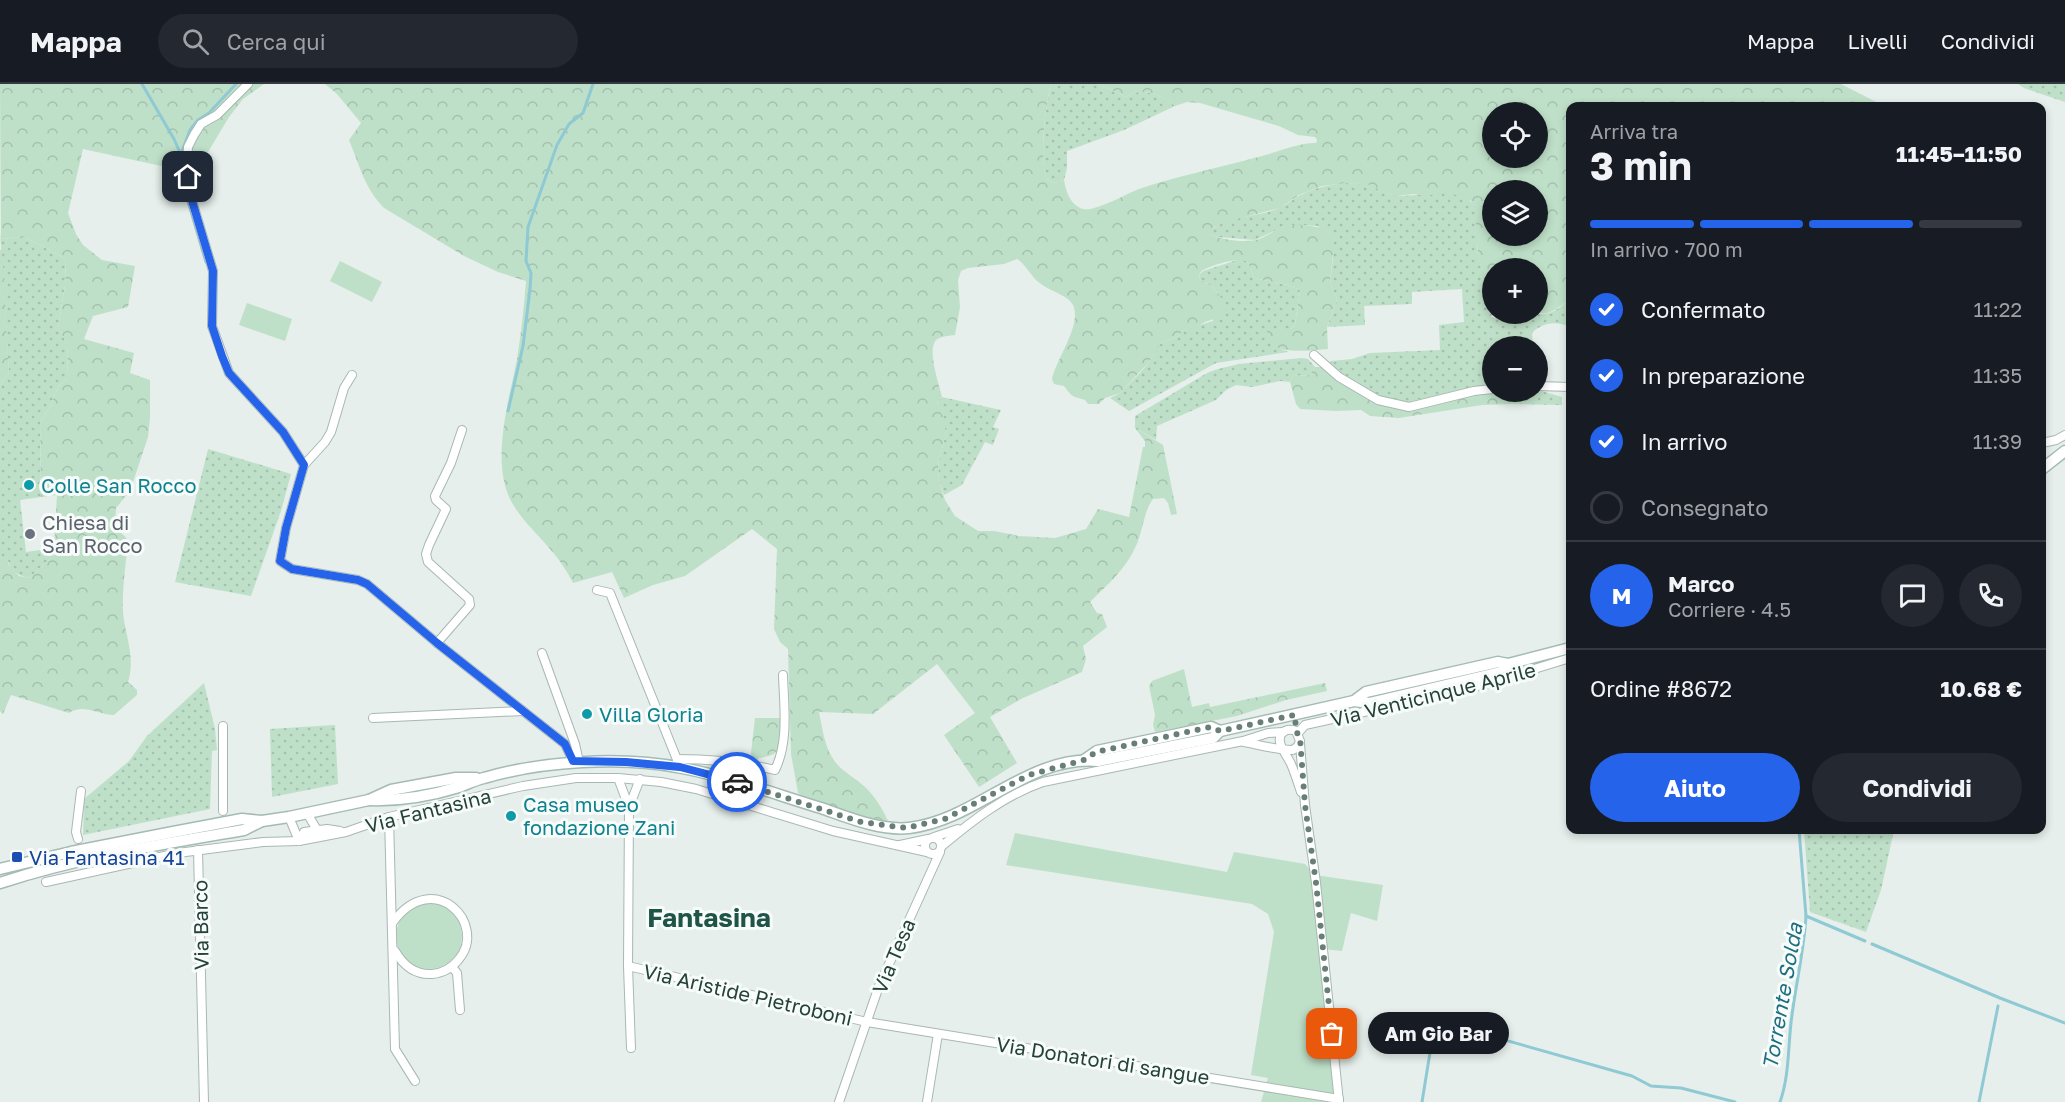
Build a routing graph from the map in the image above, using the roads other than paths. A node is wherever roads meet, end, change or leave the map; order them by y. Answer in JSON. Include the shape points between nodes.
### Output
{"nodes":[{"id":1,"x":248,"y":84,"type":"edge"},
{"id":2,"x":1314,"y":355,"type":"dead end"},
{"id":3,"x":352,"y":375,"type":"dead end"},
{"id":4,"x":1548,"y":386,"type":"edge"},
{"id":5,"x":1566,"y":387,"type":"edge"},
{"id":6,"x":1482,"y":390,"type":"edge"},
{"id":7,"x":462,"y":430,"type":"dead end"},
{"id":8,"x":2065,"y":435,"type":"edge"},
{"id":9,"x":2046,"y":442,"type":"edge"},
{"id":10,"x":2065,"y":451,"type":"edge"},
{"id":11,"x":304,"y":465,"type":"junction"},
{"id":12,"x":2046,"y":466,"type":"edge"},
{"id":13,"x":597,"y":590,"type":"dead end"},
{"id":14,"x":437,"y":643,"type":"junction"},
{"id":15,"x":1566,"y":649,"type":"edge"},
{"id":16,"x":542,"y":653,"type":"dead end"},
{"id":17,"x":1566,"y":659,"type":"edge"},
{"id":18,"x":783,"y":675,"type":"dead end"},
{"id":19,"x":523,"y":711,"type":"junction"},
{"id":20,"x":1295,"y":715,"type":"junction"},
{"id":21,"x":373,"y":718,"type":"dead end"},
{"id":22,"x":1279,"y":719,"type":"junction"},
{"id":23,"x":223,"y":726,"type":"dead end"},
{"id":24,"x":1283,"y":732,"type":"junction"},
{"id":25,"x":1297,"y":732,"type":"junction"},
{"id":26,"x":1243,"y":741,"type":"junction"},
{"id":27,"x":1300,"y":744,"type":"junction"},
{"id":28,"x":1284,"y":748,"type":"junction"},
{"id":29,"x":576,"y":761,"type":"junction"},
{"id":30,"x":678,"y":763,"type":"junction"},
{"id":31,"x":618,"y":778,"type":"junction"},
{"id":32,"x":640,"y":779,"type":"junction"},
{"id":33,"x":81,"y":791,"type":"dead end"},
{"id":34,"x":1305,"y":805,"type":"junction"},
{"id":35,"x":629,"y":807,"type":"junction"},
{"id":36,"x":223,"y":811,"type":"dead end"},
{"id":37,"x":307,"y":813,"type":"junction"},
{"id":38,"x":289,"y":817,"type":"junction"},
{"id":39,"x":389,"y":817,"type":"junction"},
{"id":40,"x":262,"y":821,"type":"junction"},
{"id":41,"x":965,"y":826,"type":"junction"},
{"id":42,"x":317,"y":830,"type":"junction"},
{"id":43,"x":346,"y":832,"type":"junction"},
{"id":44,"x":931,"y":838,"type":"junction"},
{"id":45,"x":78,"y":839,"type":"dead end"},
{"id":46,"x":299,"y":841,"type":"junction"},
{"id":47,"x":896,"y":846,"type":"junction"},
{"id":48,"x":941,"y":849,"type":"junction"},
{"id":49,"x":198,"y":850,"type":"junction"},
{"id":50,"x":928,"y":853,"type":"junction"},
{"id":51,"x":0,"y":869,"type":"edge"},
{"id":52,"x":926,"y":879,"type":"junction"},
{"id":53,"x":46,"y":882,"type":"dead end"},
{"id":54,"x":0,"y":883,"type":"edge"},
{"id":55,"x":393,"y":922,"type":"junction"},
{"id":56,"x":394,"y":950,"type":"junction"},
{"id":57,"x":628,"y":966,"type":"junction"},
{"id":58,"x":452,"y":967,"type":"junction"},
{"id":59,"x":460,"y":1010,"type":"dead end"},
{"id":60,"x":867,"y":1022,"type":"junction"},
{"id":61,"x":939,"y":1034,"type":"junction"},
{"id":62,"x":631,"y":1048,"type":"dead end"},
{"id":63,"x":415,"y":1082,"type":"dead end"},
{"id":64,"x":1339,"y":1100,"type":"edge"},
{"id":65,"x":204,"y":1102,"type":"edge"},
{"id":66,"x":839,"y":1102,"type":"edge"},
{"id":67,"x":927,"y":1102,"type":"edge"}],
"edges":[{"from":1,"to":11,"type":"street","via":[[217,115],[201,124],[194,135],[187,161],[190,194],[213,271],[212,326],[229,373],[283,432]]},
{"from":2,"to":6,"type":"street","via":[[1339,377],[1378,400],[1409,407]]},
{"from":3,"to":11,"type":"street","via":[[344,388],[331,432]]},
{"from":4,"to":5,"type":"street"},
{"from":7,"to":14,"type":"street","via":[[452,463],[435,496],[446,510],[426,554],[428,562],[469,599],[470,605]]},
{"from":8,"to":9,"type":"street"},
{"from":10,"to":12,"type":"street"},
{"from":11,"to":14,"type":"street","via":[[280,561],[292,569],[367,584]]},
{"from":13,"to":30,"type":"street","via":[[610,592]]},
{"from":14,"to":19,"type":"street"},
{"from":15,"to":20,"type":"street","name":"Via Venticinque Aprile","via":[[1508,664],[1501,672],[1369,703],[1354,701]]},
{"from":16,"to":29,"type":"street","via":[[575,744]]},
{"from":17,"to":25,"type":"street","name":"Via Venticinque Aprile","via":[[1472,688],[1305,725]]},
{"from":18,"to":30,"type":"street","via":[[784,743],[775,770],[716,760]]},
{"from":19,"to":21,"type":"street"},
{"from":19,"to":29,"type":"street","via":[[565,744]]},
{"from":20,"to":22,"type":"street","name":"Via Venticinque Aprile"},
{"from":20,"to":25,"type":"street"},
{"from":22,"to":24,"type":"street"},
{"from":22,"to":30,"type":"street","name":"Via Venticinque Aprile","via":[[1220,731],[1213,738],[1098,761],[1084,760],[1029,775],[945,819],[906,828],[861,822]]},
{"from":23,"to":36,"type":"street"},
{"from":24,"to":25,"type":"street"},
{"from":24,"to":26,"type":"street"},
{"from":24,"to":28,"type":"street","via":[[1280,742]]},
{"from":25,"to":27,"type":"street"},
{"from":26,"to":28,"type":"street"},
{"from":26,"to":41,"type":"street","via":[[1043,782],[1019,790]]},
{"from":27,"to":28,"type":"street","via":[[1293,750]]},
{"from":27,"to":34,"type":"street"},
{"from":28,"to":34,"type":"street"},
{"from":29,"to":30,"type":"street","name":"Via Fantasina"},
{"from":29,"to":37,"type":"street","name":"Via Fantasina","via":[[485,777],[456,777]]},
{"from":31,"to":32,"type":"street","name":"Via Fantasina"},
{"from":31,"to":35,"type":"street","name":"Via Aristide Pietroboni"},
{"from":31,"to":39,"type":"street","name":"Via Fantasina","via":[[576,778],[523,786]]},
{"from":32,"to":35,"type":"street","name":"Via Aristide Pietroboni"},
{"from":32,"to":47,"type":"street","name":"Via Fantasina","via":[[696,789]]},
{"from":33,"to":45,"type":"street"},
{"from":34,"to":64,"type":"street"},
{"from":35,"to":57,"type":"street","name":"Via Aristide Pietroboni"},
{"from":37,"to":38,"type":"street","name":"Via Fantasina"},
{"from":37,"to":42,"type":"street"},
{"from":38,"to":40,"type":"street","name":"Via Fantasina"},
{"from":38,"to":46,"type":"street"},
{"from":39,"to":43,"type":"street","name":"Via Fantasina"},
{"from":39,"to":55,"type":"street"},
{"from":40,"to":51,"type":"street","name":"Via Fantasina","via":[[242,819]]},
{"from":40,"to":54,"type":"street","name":"Via Fantasina","via":[[244,830],[74,863]]},
{"from":41,"to":44,"type":"street"},
{"from":41,"to":48,"type":"street"},
{"from":42,"to":43,"type":"street","name":"Via Fantasina"},
{"from":42,"to":46,"type":"street","via":[[303,832]]},
{"from":43,"to":46,"type":"street","name":"Via Fantasina"},
{"from":44,"to":47,"type":"street","name":"Via Fantasina"},
{"from":44,"to":48,"type":"street","via":[[939,840]]},
{"from":44,"to":50,"type":"street","via":[[924,845]]},
{"from":46,"to":49,"type":"street"},
{"from":47,"to":50,"type":"street","name":"Via Fantasina"},
{"from":48,"to":50,"type":"street","via":[[933,855]]},
{"from":48,"to":52,"type":"street","name":"Via Tesa"},
{"from":49,"to":53,"type":"street"},
{"from":49,"to":65,"type":"street","name":"Via Barco"},
{"from":50,"to":52,"type":"street","name":"Via Tesa"},
{"from":52,"to":60,"type":"street","name":"Via Tesa"},
{"from":55,"to":56,"type":"street"},
{"from":55,"to":58,"type":"street","via":[[413,902],[426,898],[453,906],[467,930],[467,944]]},
{"from":56,"to":58,"type":"street","via":[[412,971],[440,973]]},
{"from":56,"to":63,"type":"street","via":[[395,1049]]},
{"from":57,"to":60,"type":"street","name":"Via Aristide Pietroboni"},
{"from":57,"to":62,"type":"street","name":"Via Aristide Pietroboni"},
{"from":58,"to":59,"type":"street","via":[[457,973]]},
{"from":60,"to":61,"type":"street","name":"Via Donatori di sangue"},
{"from":60,"to":66,"type":"street","name":"Via Tesa"},
{"from":61,"to":64,"type":"street","name":"Via Donatori di sangue"},
{"from":61,"to":67,"type":"street"}]}
